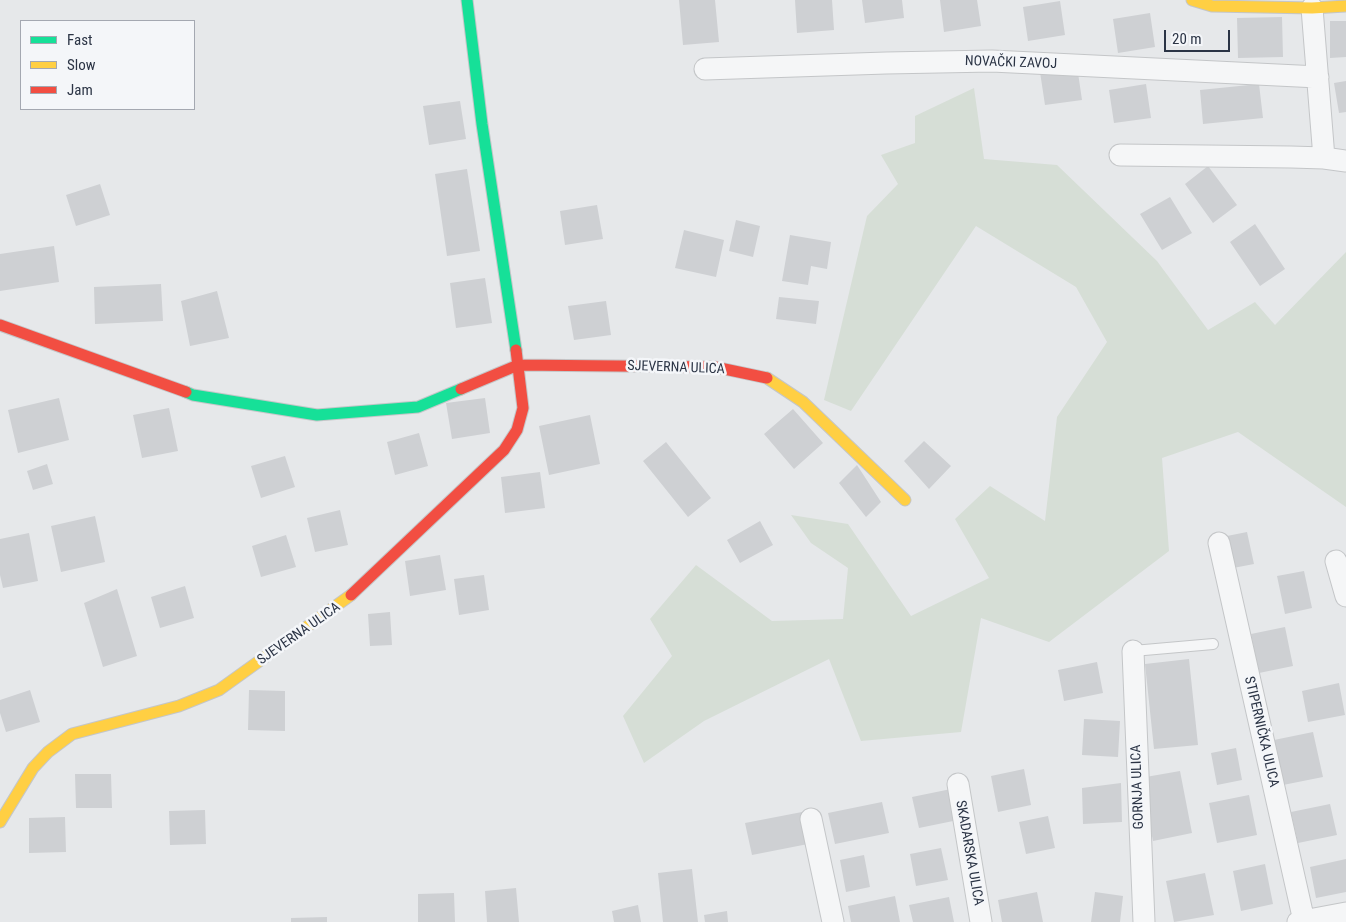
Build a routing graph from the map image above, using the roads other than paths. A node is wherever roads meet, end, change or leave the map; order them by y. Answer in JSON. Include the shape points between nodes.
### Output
{"nodes":[{"id":1,"x":467,"y":0,"type":"edge"},
{"id":2,"x":1192,"y":0,"type":"edge"},
{"id":3,"x":1346,"y":6,"type":"edge"},
{"id":4,"x":1312,"y":8,"type":"junction"},
{"id":5,"x":705,"y":69,"type":"dead end"},
{"id":6,"x":1318,"y":77,"type":"junction"},
{"id":7,"x":1120,"y":155,"type":"dead end"},
{"id":8,"x":1324,"y":158,"type":"junction"},
{"id":9,"x":1346,"y":160,"type":"edge"},
{"id":10,"x":0,"y":325,"type":"edge"},
{"id":11,"x":518,"y":365,"type":"junction"},
{"id":12,"x":904,"y":500,"type":"dead end"},
{"id":13,"x":1219,"y":543,"type":"dead end"},
{"id":14,"x":1336,"y":561,"type":"dead end"},
{"id":15,"x":1346,"y":596,"type":"edge"},
{"id":16,"x":1213,"y":644,"type":"dead end"},
{"id":17,"x":1133,"y":651,"type":"joint"},
{"id":18,"x":958,"y":784,"type":"dead end"},
{"id":19,"x":810,"y":819,"type":"dead end"},
{"id":20,"x":0,"y":822,"type":"edge"},
{"id":21,"x":1346,"y":913,"type":"edge"},
{"id":22,"x":1301,"y":921,"type":"edge"},
{"id":23,"x":832,"y":922,"type":"edge"},
{"id":24,"x":981,"y":922,"type":"edge"},
{"id":25,"x":1144,"y":922,"type":"edge"}],
"edges":[{"from":1,"to":11,"type":"street","name":"SJEVERNA ULICA"},
{"from":2,"to":4,"type":"street","via":[[1212,6]]},
{"from":3,"to":4,"type":"street"},
{"from":4,"to":6,"type":"street"},
{"from":5,"to":6,"type":"street","name":"NOVAČKI ZAVOJ","via":[[992,61]]},
{"from":6,"to":8,"type":"street"},
{"from":7,"to":8,"type":"street"},
{"from":8,"to":9,"type":"street"},
{"from":10,"to":11,"type":"street","name":"SJEVERNA ULICA","via":[[193,396],[316,415],[418,407]]},
{"from":11,"to":12,"type":"street","name":"SJEVERNA ULICA","via":[[715,367],[765,376],[803,402]]},
{"from":11,"to":20,"type":"street","name":"SJEVERNA ULICA","via":[[523,408],[518,430],[504,450],[345,601],[219,690],[179,706],[72,734],[33,768]]},
{"from":13,"to":22,"type":"street","name":"STIPERNIČKA ULICA"},
{"from":14,"to":15,"type":"street"},
{"from":16,"to":17,"type":"lane"},
{"from":17,"to":25,"type":"street","name":"GORNJA ULICA"},
{"from":18,"to":24,"type":"street","name":"SKADARSKA ULICA"},
{"from":19,"to":23,"type":"street"},
{"from":21,"to":22,"type":"street"}]}
